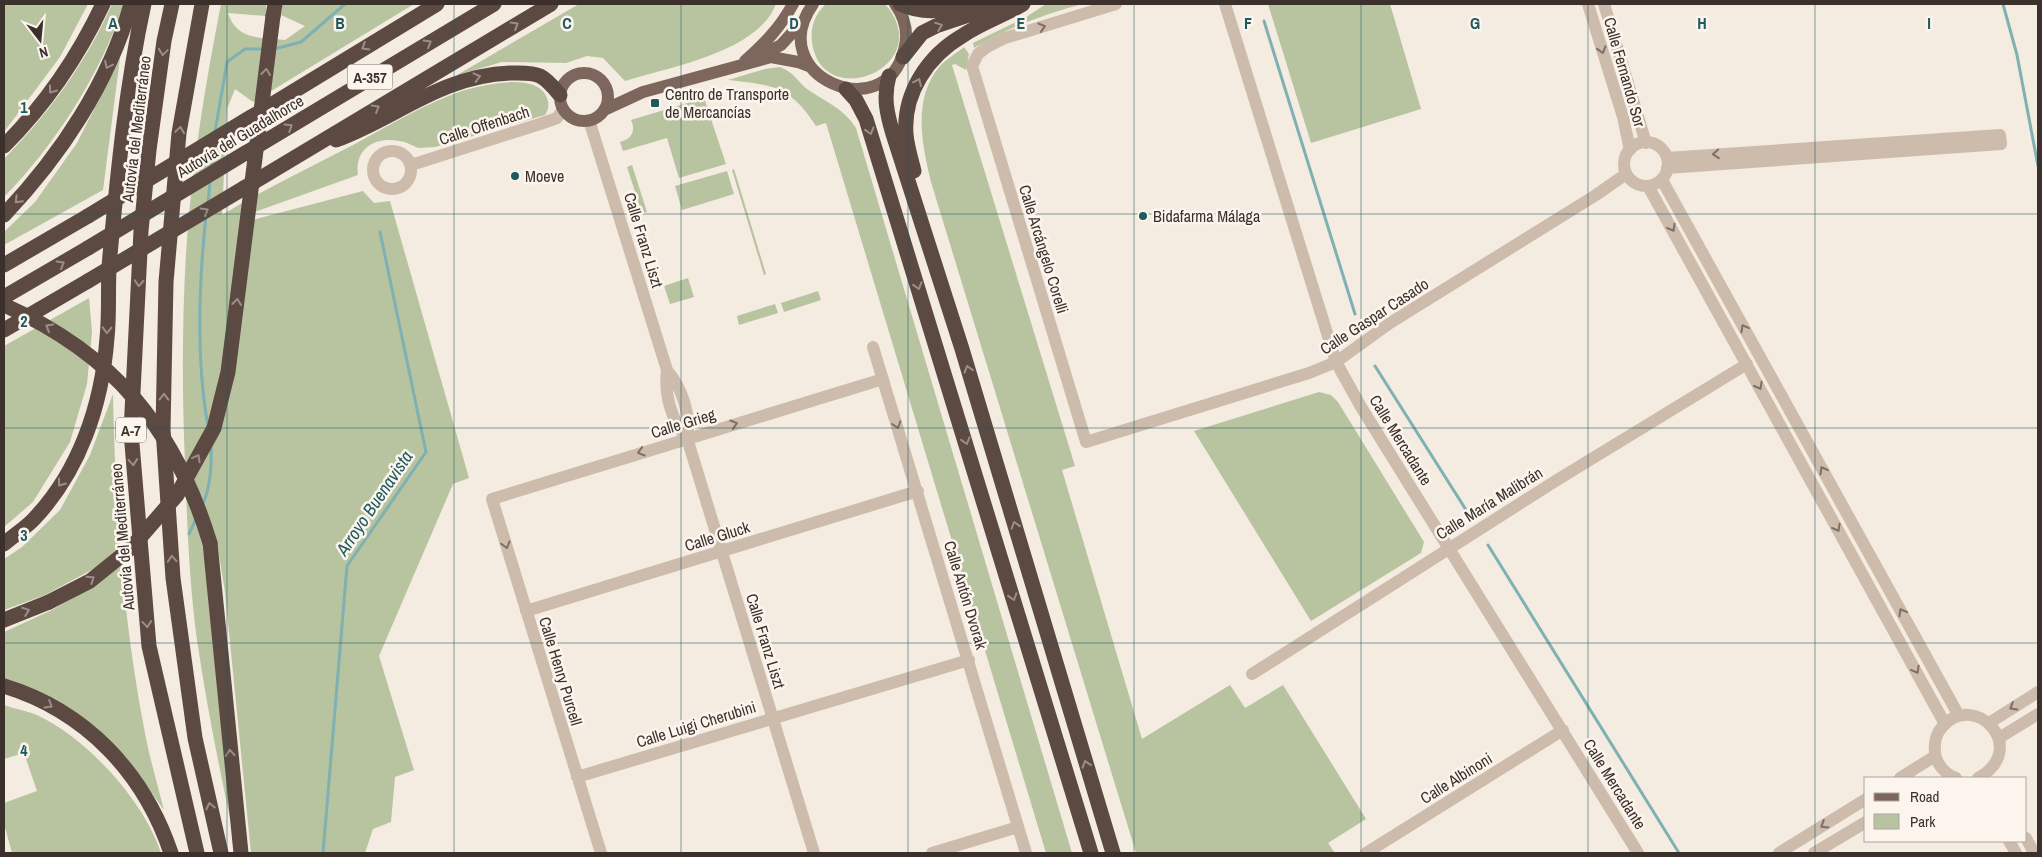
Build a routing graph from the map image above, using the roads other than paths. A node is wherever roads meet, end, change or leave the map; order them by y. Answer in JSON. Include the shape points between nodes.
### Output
{"nodes":[{"id":1,"x":103,"y":4,"type":"edge"},
{"id":2,"x":131,"y":4,"type":"edge"},
{"id":3,"x":144,"y":4,"type":"edge"},
{"id":4,"x":172,"y":4,"type":"edge"},
{"id":5,"x":202,"y":4,"type":"edge"},
{"id":6,"x":437,"y":4,"type":"edge"},
{"id":7,"x":494,"y":4,"type":"edge"},
{"id":8,"x":551,"y":4,"type":"edge"},
{"id":9,"x":792,"y":4,"type":"edge"},
{"id":10,"x":813,"y":4,"type":"edge"},
{"id":11,"x":895,"y":4,"type":"edge"},
{"id":12,"x":900,"y":4,"type":"edge"},
{"id":13,"x":968,"y":4,"type":"edge"},
{"id":14,"x":1002,"y":4,"type":"edge"},
{"id":15,"x":1022,"y":4,"type":"edge"},
{"id":16,"x":1116,"y":4,"type":"edge"},
{"id":17,"x":1225,"y":4,"type":"edge"},
{"id":18,"x":1588,"y":4,"type":"edge"},
{"id":19,"x":1604,"y":4,"type":"edge"},
{"id":20,"x":274,"y":10,"type":"edge"},
{"id":21,"x":804,"y":20,"type":"junction"},
{"id":22,"x":903,"y":57,"type":"junction"},
{"id":23,"x":743,"y":63,"type":"junction"},
{"id":24,"x":811,"y":67,"type":"junction"},
{"id":25,"x":889,"y":76,"type":"junction"},
{"id":26,"x":603,"y":83,"type":"junction"},
{"id":27,"x":846,"y":89,"type":"junction"},
{"id":28,"x":643,"y":92,"type":"junction"},
{"id":29,"x":562,"y":102,"type":"junction"},
{"id":30,"x":604,"y":110,"type":"junction"},
{"id":31,"x":589,"y":120,"type":"junction"},
{"id":32,"x":1646,"y":143,"type":"junction"},
{"id":33,"x":4,"y":146,"type":"edge"},
{"id":34,"x":1630,"y":150,"type":"junction"},
{"id":35,"x":304,"y":151,"type":"junction"},
{"id":36,"x":1667,"y":163,"type":"junction"},
{"id":37,"x":411,"y":165,"type":"dead end"},
{"id":38,"x":1626,"y":174,"type":"junction"},
{"id":39,"x":1662,"y":180,"type":"junction"},
{"id":40,"x":1648,"y":186,"type":"junction"},
{"id":41,"x":4,"y":215,"type":"edge"},
{"id":42,"x":931,"y":248,"type":"junction"},
{"id":43,"x":4,"y":265,"type":"edge"},
{"id":44,"x":4,"y":297,"type":"edge"},
{"id":45,"x":4,"y":305,"type":"edge"},
{"id":46,"x":4,"y":330,"type":"edge"},
{"id":47,"x":873,"y":347,"type":"dead end"},
{"id":48,"x":1336,"y":362,"type":"junction"},
{"id":49,"x":1747,"y":364,"type":"junction"},
{"id":50,"x":883,"y":379,"type":"junction"},
{"id":51,"x":687,"y":438,"type":"junction"},
{"id":52,"x":1086,"y":442,"type":"joint"},
{"id":53,"x":918,"y":491,"type":"junction"},
{"id":54,"x":492,"y":499,"type":"joint"},
{"id":55,"x":4,"y":544,"type":"edge"},
{"id":56,"x":1450,"y":548,"type":"junction"},
{"id":57,"x":722,"y":552,"type":"junction"},
{"id":58,"x":526,"y":611,"type":"junction"},
{"id":59,"x":4,"y":620,"type":"edge"},
{"id":60,"x":969,"y":660,"type":"junction"},
{"id":61,"x":1252,"y":674,"type":"dead end"},
{"id":62,"x":4,"y":686,"type":"edge"},
{"id":63,"x":2038,"y":692,"type":"edge"},
{"id":64,"x":2038,"y":714,"type":"edge"},
{"id":65,"x":1959,"y":716,"type":"junction"},
{"id":66,"x":773,"y":718,"type":"junction"},
{"id":67,"x":1988,"y":723,"type":"junction"},
{"id":68,"x":1945,"y":724,"type":"junction"},
{"id":69,"x":1563,"y":730,"type":"junction"},
{"id":70,"x":1999,"y":738,"type":"junction"},
{"id":71,"x":1935,"y":756,"type":"junction"},
{"id":72,"x":1946,"y":776,"type":"edge"},
{"id":73,"x":1987,"y":776,"type":"edge"},
{"id":74,"x":577,"y":777,"type":"junction"},
{"id":75,"x":1902,"y":777,"type":"edge"},
{"id":76,"x":1864,"y":800,"type":"edge"},
{"id":77,"x":1100,"y":811,"type":"junction"},
{"id":78,"x":1864,"y":823,"type":"edge"},
{"id":79,"x":1018,"y":827,"type":"junction"},
{"id":80,"x":2027,"y":840,"type":"edge"},
{"id":81,"x":2010,"y":842,"type":"edge"},
{"id":82,"x":1091,"y":852,"type":"edge"},
{"id":83,"x":171,"y":853,"type":"edge"},
{"id":84,"x":197,"y":853,"type":"edge"},
{"id":85,"x":221,"y":853,"type":"edge"},
{"id":86,"x":241,"y":853,"type":"edge"},
{"id":87,"x":601,"y":853,"type":"edge"},
{"id":88,"x":814,"y":853,"type":"edge"},
{"id":89,"x":932,"y":853,"type":"edge"},
{"id":90,"x":1026,"y":853,"type":"edge"},
{"id":91,"x":1113,"y":853,"type":"edge"},
{"id":92,"x":1122,"y":853,"type":"edge"},
{"id":93,"x":1366,"y":853,"type":"edge"},
{"id":94,"x":1638,"y":853,"type":"edge"},
{"id":95,"x":1779,"y":853,"type":"edge"},
{"id":96,"x":1814,"y":853,"type":"edge"},
{"id":97,"x":2016,"y":853,"type":"edge"},
{"id":98,"x":2034,"y":853,"type":"edge"}],
"edges":[{"from":1,"to":33,"type":"highway","one_way":true,"via":[[80,51],[48,96]]},
{"from":2,"to":41,"type":"highway","one_way":true,"via":[[123,33],[100,83],[72,130],[27,191]]},
{"from":3,"to":55,"type":"highway","one_way":true,"via":[[122,131],[101,391],[88,432],[65,478],[33,519]]},
{"from":4,"to":84,"type":"highway","name":"Autovía del Mediterráneo","number":"A-7","one_way":true,"via":[[149,150],[131,432],[149,646]]},
{"from":85,"to":5,"type":"highway","number":"A-7","one_way":true,"via":[[195,738],[173,578],[163,428],[166,282],[179,133]]},
{"from":6,"to":43,"type":"highway","name":"Autovía del Guadalhorce","number":"A-357","one_way":true,"bridge":true},
{"from":44,"to":7,"type":"highway","name":"Autovía del Guadalhorce","number":"A-357","one_way":true,"bridge":true},
{"from":35,"to":8,"type":"highway","one_way":true},
{"from":9,"to":23,"type":"main road","via":[[783,24]]},
{"from":10,"to":21,"type":"main road"},
{"from":11,"to":22,"type":"main road","via":[[906,26]]},
{"from":12,"to":13,"type":"highway","via":[[925,12],[939,12]]},
{"from":22,"to":14,"type":"highway","one_way":true,"via":[[922,33]]},
{"from":42,"to":15,"type":"highway","one_way":true,"via":[[906,133],[909,101],[920,76],[936,55],[962,36]]},
{"from":52,"to":16,"type":"street","name":"Calle Arcángelo Corelli","one_way":true,"via":[[972,66],[982,50],[1005,38]]},
{"from":17,"to":48,"type":"street","name":"Calle Mercadante"},
{"from":18,"to":34,"type":"street","name":"Calle Fernando Sor","one_way":true},
{"from":19,"to":32,"type":"street","name":"Calle Fernando Sor"},
{"from":59,"to":20,"type":"highway","one_way":true,"bridge":true,"via":[[90,580],[131,548],[177,495],[214,428],[228,372]]},
{"from":21,"to":23,"type":"main road","via":[[781,45]]},
{"from":21,"to":24,"type":"main road","via":[[802,44]]},
{"from":22,"to":25,"type":"main road"},
{"from":23,"to":24,"type":"main road","via":[[772,57]]},
{"from":23,"to":28,"type":"main road"},
{"from":24,"to":27,"type":"main road","via":[[826,82]]},
{"from":25,"to":27,"type":"main road","via":[[869,87]]},
{"from":25,"to":42,"type":"highway","via":[[886,110]]},
{"from":26,"to":28,"type":"main road","via":[[622,92]]},
{"from":26,"to":29,"type":"main road","via":[[590,74],[582,73],[567,80]]},
{"from":26,"to":30,"type":"main road","via":[[608,96]]},
{"from":27,"to":82,"type":"highway","one_way":true,"via":[[866,120]]},
{"from":28,"to":30,"type":"main road"},
{"from":29,"to":31,"type":"main road","via":[[574,119]]},
{"from":35,"to":29,"type":"highway","one_way":true,"via":[[354,133],[433,92],[488,74],[523,72],[540,76]]},
{"from":29,"to":37,"type":"street","name":"Calle Offenbach","via":[[557,118]]},
{"from":30,"to":31,"type":"main road"},
{"from":31,"to":51,"type":"street","name":"Calle Franz Liszt","via":[[667,370],[664,387],[677,426]]},
{"from":32,"to":34,"type":"street"},
{"from":32,"to":36,"type":"street","via":[[1656,145]]},
{"from":34,"to":38,"type":"street","via":[[1624,162]]},
{"from":46,"to":35,"type":"highway","one_way":true,"bridge":true},
{"from":36,"to":36,"type":"street","one_way":true,"via":[[2001,144],[2000,135]]},
{"from":36,"to":39,"type":"street"},
{"from":38,"to":40,"type":"street","via":[[1633,182]]},
{"from":38,"to":48,"type":"street","name":"Calle Gaspar Casado","via":[[1596,196],[1390,322]]},
{"from":39,"to":40,"type":"street"},
{"from":65,"to":39,"type":"street","one_way":true},
{"from":40,"to":49,"type":"street","one_way":true},
{"from":77,"to":42,"type":"highway","one_way":true},
{"from":86,"to":45,"type":"highway","one_way":true,"bridge":true,"via":[[210,543],[190,485],[146,412],[109,372],[65,336]]},
{"from":47,"to":50,"type":"street","name":"Calle Antón Dvorak"},
{"from":48,"to":52,"type":"street","name":"Calle Gaspar Casado"},
{"from":48,"to":56,"type":"street","name":"Calle Mercadante"},
{"from":49,"to":56,"type":"street","name":"Calle María Malibrán"},
{"from":49,"to":68,"type":"street","one_way":true},
{"from":51,"to":50,"type":"street","name":"Calle Grieg","one_way":true},
{"from":50,"to":53,"type":"street","name":"Calle Antón Dvorak","one_way":true},
{"from":51,"to":54,"type":"street","name":"Calle Grieg","one_way":true},
{"from":51,"to":57,"type":"street","name":"Calle Franz Liszt"},
{"from":53,"to":57,"type":"street","name":"Calle Gluck"},
{"from":53,"to":60,"type":"street","name":"Calle Antón Dvorak"},
{"from":54,"to":58,"type":"street","name":"Calle Henry Purcell","one_way":true},
{"from":56,"to":61,"type":"street","name":"Calle María Malibrán"},
{"from":56,"to":69,"type":"street","name":"Calle Mercadante"},
{"from":57,"to":58,"type":"street","name":"Calle Gluck"},
{"from":57,"to":66,"type":"street","name":"Calle Franz Liszt"},
{"from":58,"to":74,"type":"street","name":"Calle Henry Purcell"},
{"from":60,"to":66,"type":"street","name":"Calle Luigi Cherubini"},
{"from":60,"to":79,"type":"street","name":"Calle Antón Dvorak"},
{"from":62,"to":83,"type":"highway","one_way":true,"via":[[42,701],[68,717],[86,729],[124,765],[160,822]]},
{"from":63,"to":67,"type":"street","one_way":true},
{"from":64,"to":70,"type":"street"},
{"from":65,"to":67,"type":"street","via":[[1975,716]]},
{"from":65,"to":68,"type":"street"},
{"from":66,"to":74,"type":"street","name":"Calle Luigi Cherubini"},
{"from":66,"to":88,"type":"street","name":"Calle Franz Liszt"},
{"from":67,"to":70,"type":"street"},
{"from":68,"to":71,"type":"street","via":[[1936,739]]},
{"from":69,"to":93,"type":"street","name":"Calle Albinoni"},
{"from":69,"to":94,"type":"street","name":"Calle Mercadante"},
{"from":70,"to":73,"type":"street","via":[[1999,756]]},
{"from":71,"to":72,"type":"street"},
{"from":71,"to":75,"type":"street"},
{"from":74,"to":87,"type":"street","name":"Calle Henry Purcell"},
{"from":76,"to":95,"type":"street","one_way":true},
{"from":77,"to":91,"type":"highway"},
{"from":77,"to":92,"type":"highway","via":[[1116,835]]},
{"from":78,"to":96,"type":"street"},
{"from":79,"to":89,"type":"street"},
{"from":79,"to":90,"type":"street","name":"Calle Antón Dvorak"},
{"from":80,"to":98,"type":"street"},
{"from":81,"to":97,"type":"street"}]}
